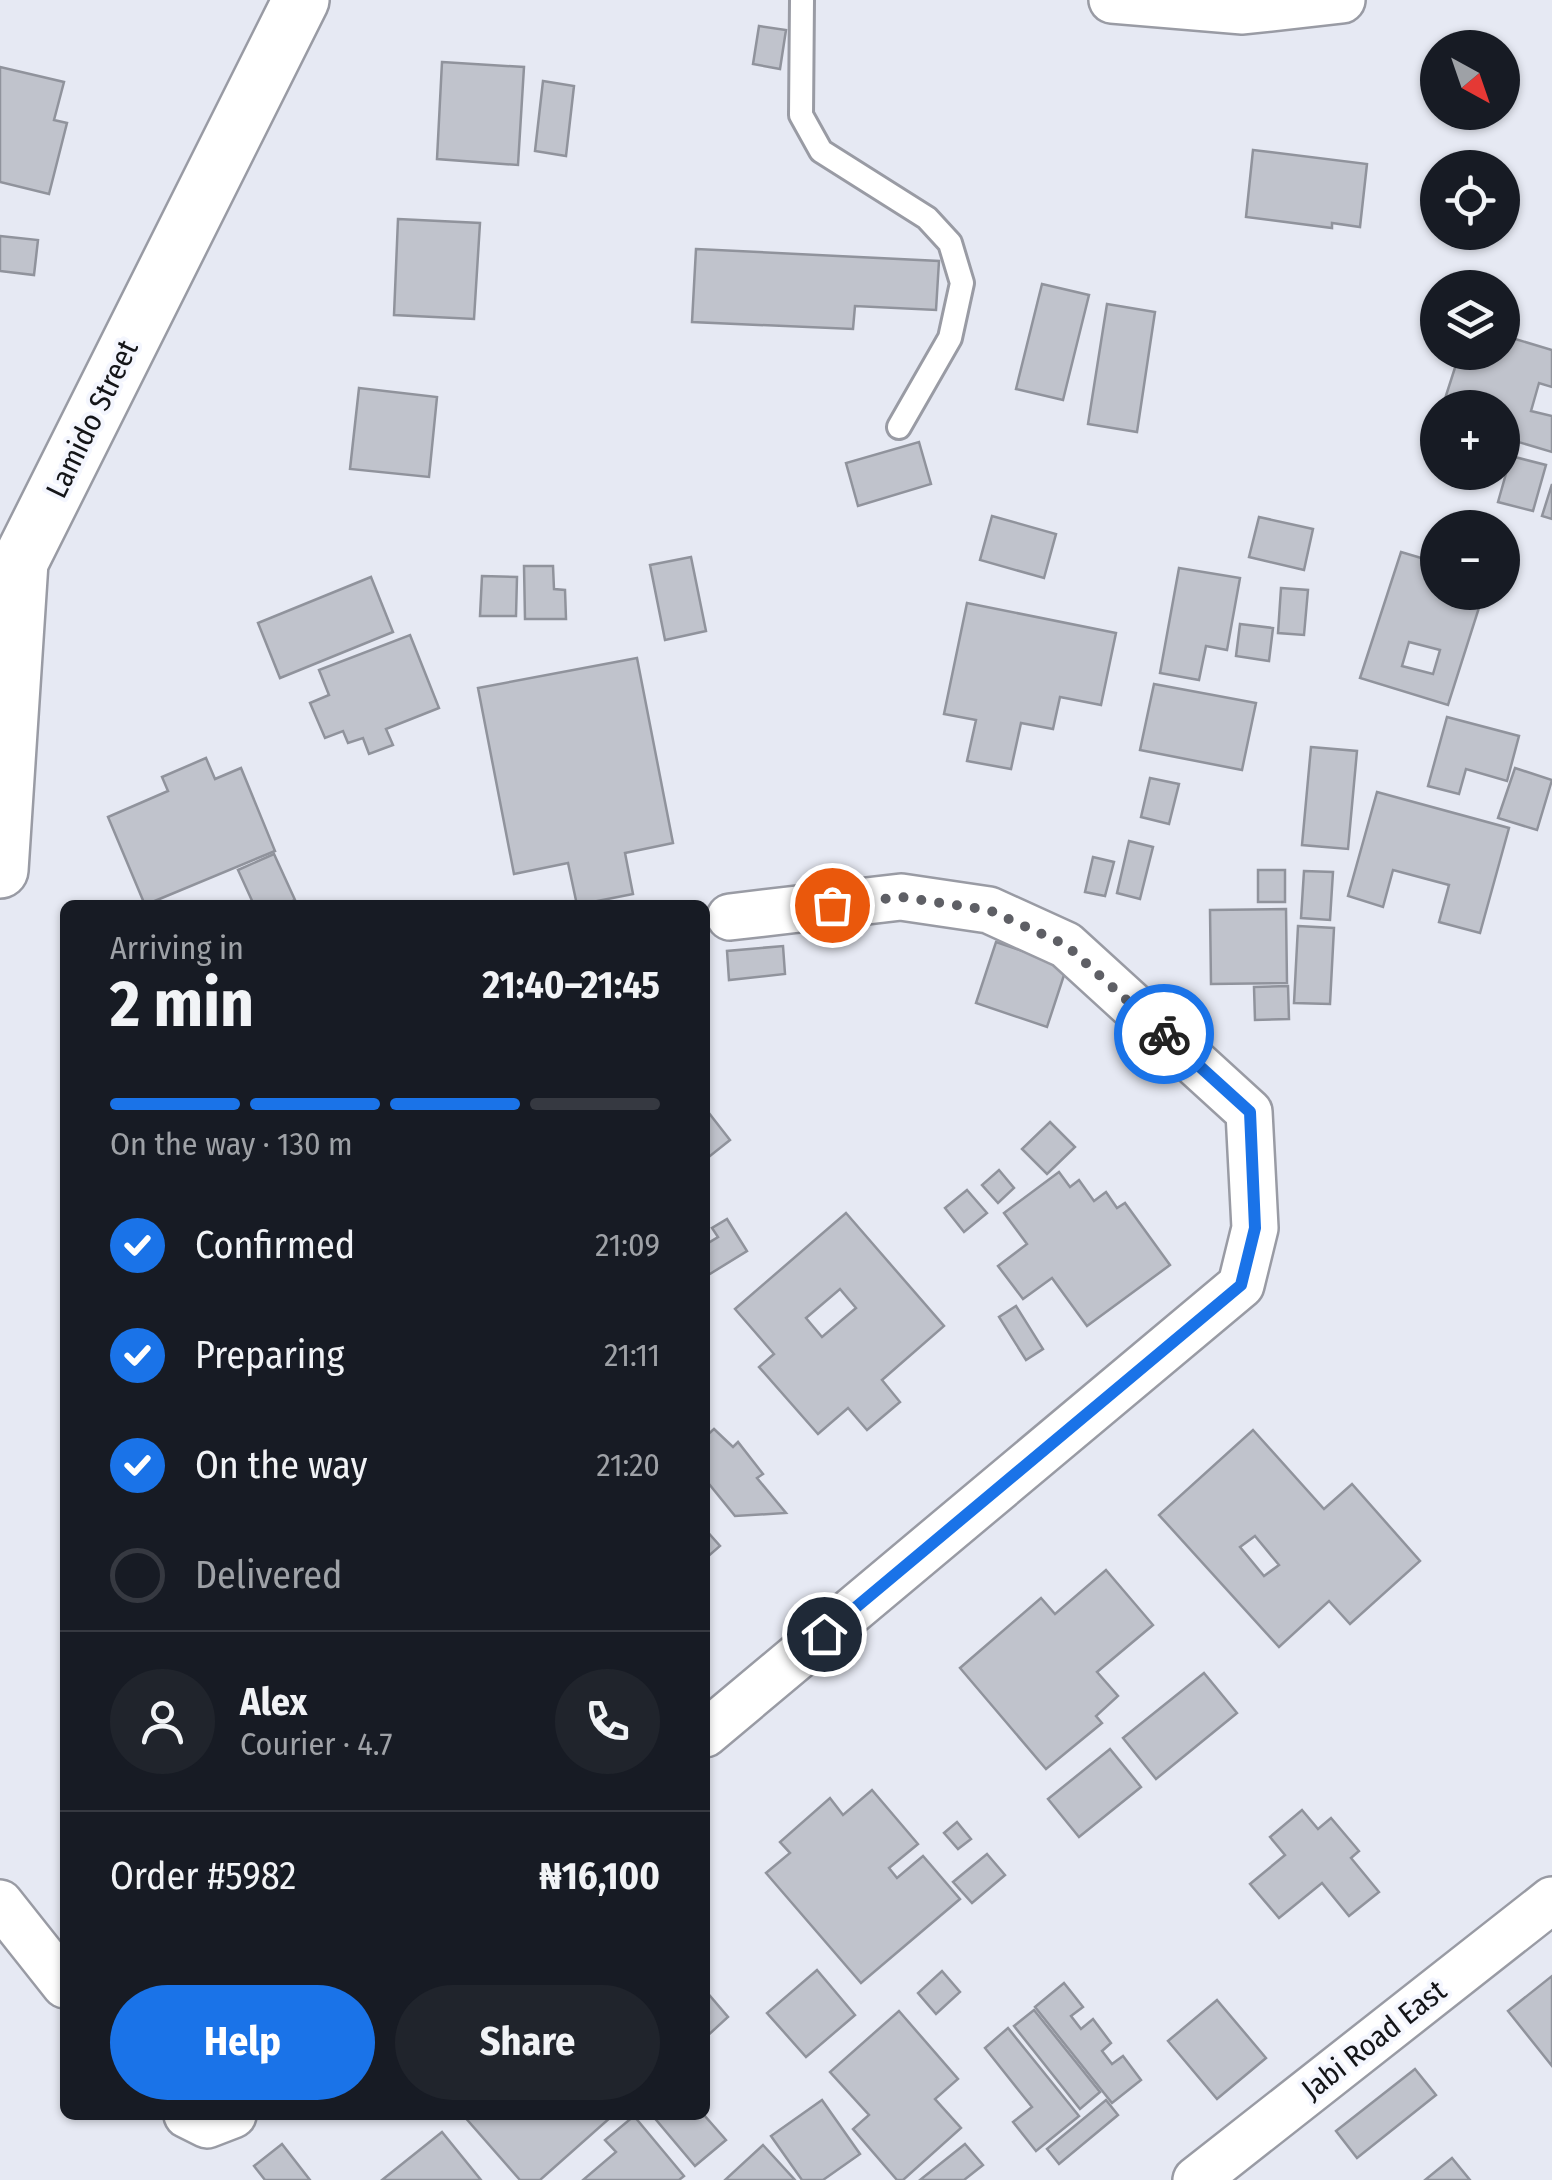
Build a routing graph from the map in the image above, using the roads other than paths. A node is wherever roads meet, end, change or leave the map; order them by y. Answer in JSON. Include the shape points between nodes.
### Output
{"nodes":[{"id":1,"x":300,"y":0,"type":"edge"},
{"id":2,"x":802,"y":0,"type":"edge"},
{"id":3,"x":1112,"y":0,"type":"edge"},
{"id":4,"x":1342,"y":0,"type":"edge"},
{"id":5,"x":900,"y":427,"type":"dead end"},
{"id":6,"x":0,"y":870,"type":"edge"},
{"id":7,"x":730,"y":916,"type":"dead end"},
{"id":8,"x":710,"y":1730,"type":"edge"},
{"id":9,"x":1552,"y":1900,"type":"edge"},
{"id":10,"x":0,"y":1903,"type":"edge"},
{"id":11,"x":60,"y":1979,"type":"edge"},
{"id":12,"x":196,"y":2120,"type":"edge"},
{"id":13,"x":222,"y":2120,"type":"edge"},
{"id":14,"x":1198,"y":2179,"type":"edge"}],
"edges":[{"from":1,"to":6,"type":"street","name":"Lamido Street","via":[[20,562]]},
{"from":2,"to":5,"type":"lane","via":[[801,114],[821,151],[928,218],[950,243],[962,283],[950,338]]},
{"from":3,"to":4,"type":"street","via":[[1243,10]]},
{"from":7,"to":8,"type":"street","via":[[901,897],[989,910],[1066,945],[1250,1112],[1255,1228],[1241,1285]]},
{"from":9,"to":14,"type":"street","name":"Jabi Road East"},
{"from":10,"to":11,"type":"street"},
{"from":12,"to":13,"type":"street","via":[[207,2126]]}]}
